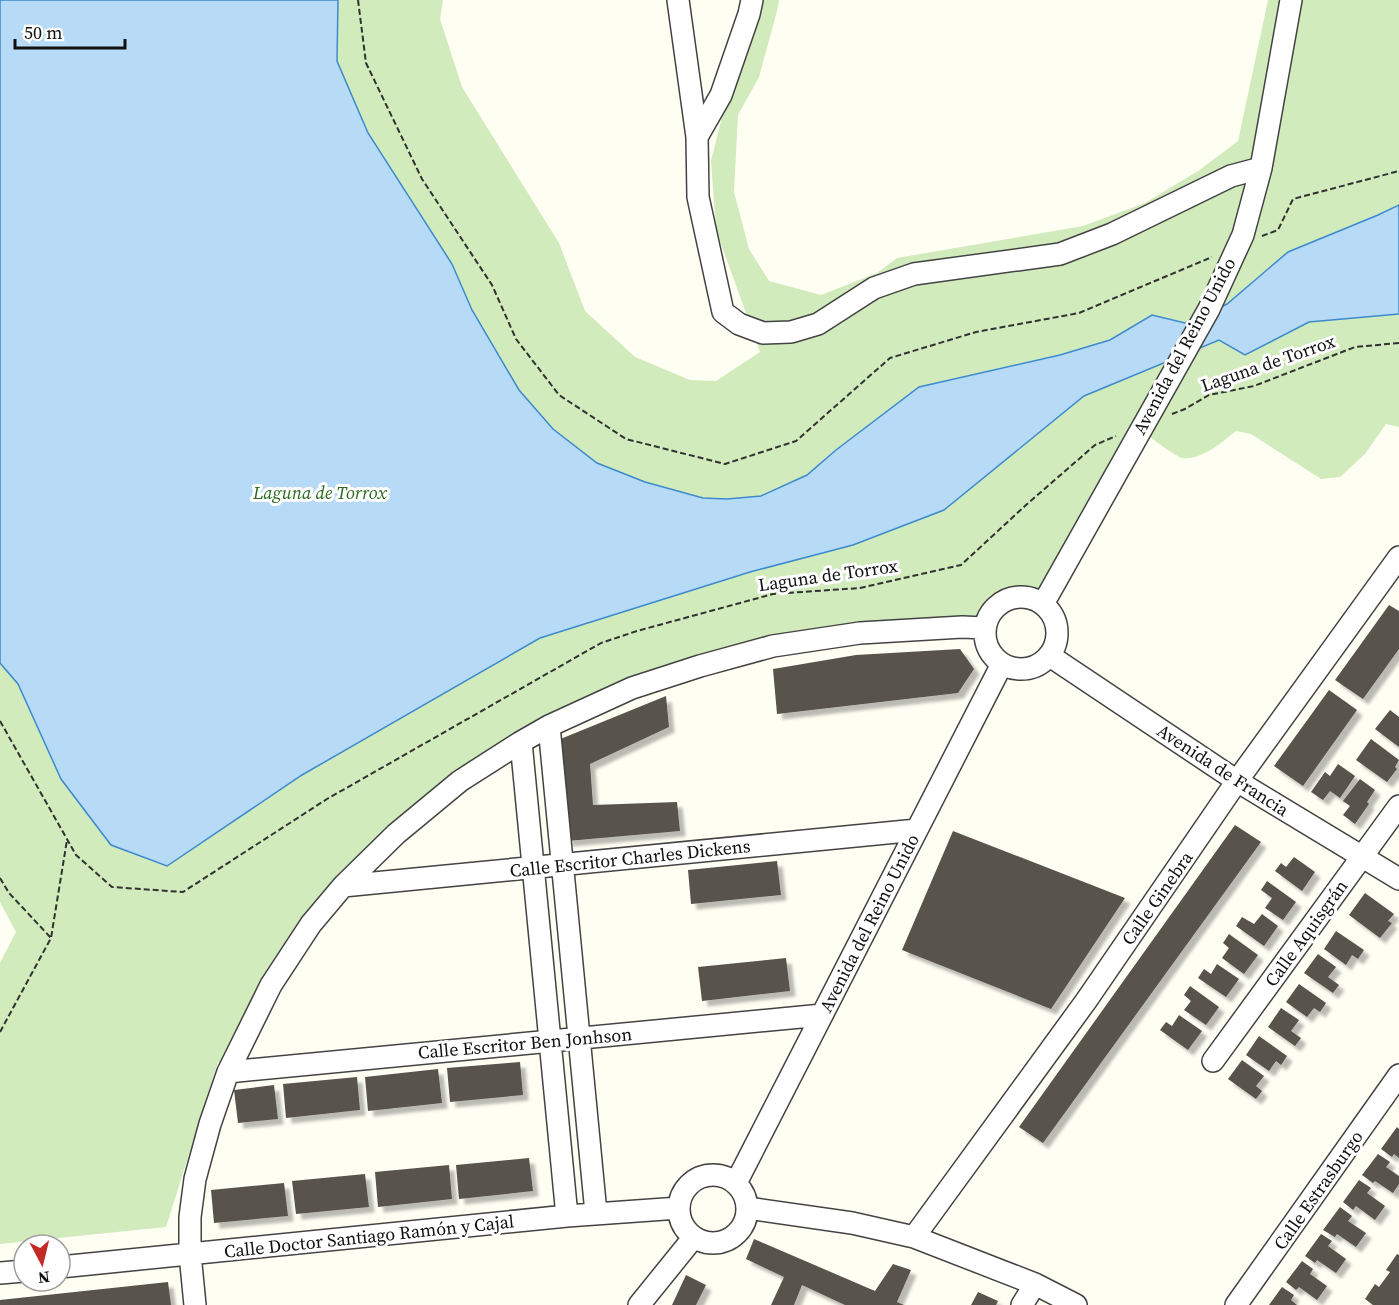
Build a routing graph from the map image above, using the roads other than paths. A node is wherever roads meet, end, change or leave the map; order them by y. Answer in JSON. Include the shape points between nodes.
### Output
{"nodes":[{"id":1,"x":678,"y":0,"type":"edge"},
{"id":2,"x":752,"y":0,"type":"edge"},
{"id":3,"x":1291,"y":0,"type":"edge"},
{"id":4,"x":697,"y":137,"type":"junction"},
{"id":5,"x":1261,"y":168,"type":"junction"},
{"id":6,"x":1399,"y":557,"type":"edge"},
{"id":7,"x":1043,"y":604,"type":"junction"},
{"id":8,"x":985,"y":628,"type":"junction"},
{"id":9,"x":1050,"y":656,"type":"junction"},
{"id":10,"x":1002,"y":664,"type":"junction"},
{"id":11,"x":549,"y":726,"type":"junction"},
{"id":12,"x":521,"y":742,"type":"junction"},
{"id":13,"x":1237,"y":781,"type":"junction"},
{"id":14,"x":1399,"y":806,"type":"edge"},
{"id":15,"x":917,"y":830,"type":"junction"},
{"id":16,"x":1362,"y":857,"type":"junction"},
{"id":17,"x":562,"y":865,"type":"junction"},
{"id":18,"x":533,"y":868,"type":"junction"},
{"id":19,"x":1399,"y":879,"type":"edge"},
{"id":20,"x":343,"y":886,"type":"junction"},
{"id":21,"x":822,"y":1015,"type":"junction"},
{"id":22,"x":579,"y":1038,"type":"junction"},
{"id":23,"x":550,"y":1041,"type":"junction"},
{"id":24,"x":1213,"y":1061,"type":"dead end"},
{"id":25,"x":228,"y":1072,"type":"junction"},
{"id":26,"x":1399,"y":1076,"type":"edge"},
{"id":27,"x":736,"y":1183,"type":"junction"},
{"id":28,"x":679,"y":1208,"type":"junction"},
{"id":29,"x":748,"y":1208,"type":"junction"},
{"id":30,"x":596,"y":1213,"type":"junction"},
{"id":31,"x":567,"y":1216,"type":"junction"},
{"id":32,"x":694,"y":1237,"type":"junction"},
{"id":33,"x":914,"y":1237,"type":"junction"},
{"id":34,"x":190,"y":1254,"type":"junction"},
{"id":35,"x":72,"y":1266,"type":"edge"},
{"id":36,"x":1035,"y":1284,"type":"junction"},
{"id":37,"x":195,"y":1305,"type":"edge"},
{"id":38,"x":639,"y":1305,"type":"edge"},
{"id":39,"x":1022,"y":1305,"type":"edge"},
{"id":40,"x":1076,"y":1305,"type":"edge"},
{"id":41,"x":1236,"y":1305,"type":"edge"}],
"edges":[{"from":1,"to":4,"type":"street"},
{"from":2,"to":4,"type":"street","via":[[721,95]]},
{"from":3,"to":5,"type":"street","name":"Avenida del Reino Unido"},
{"from":4,"to":5,"type":"street","via":[[698,197],[723,312],[739,324],[763,333],[791,332],[818,324],[874,288],[914,274],[1060,254],[1112,234],[1231,176]]},
{"from":5,"to":7,"type":"street","name":"Avenida del Reino Unido","via":[[1243,235],[1209,309]]},
{"from":6,"to":13,"type":"street","name":"Calle Ginebra"},
{"from":7,"to":8,"type":"street","via":[[1032,598],[1007,600],[989,616]]},
{"from":7,"to":9,"type":"street","via":[[1051,612],[1058,634]]},
{"from":8,"to":10,"type":"street","via":[[988,648]]},
{"from":8,"to":11,"type":"street","via":[[860,633],[773,646],[632,688]]},
{"from":9,"to":10,"type":"street","via":[[1022,670]]},
{"from":9,"to":13,"type":"street","name":"Avenida de Francia"},
{"from":10,"to":15,"type":"street","name":"Avenida del Reino Unido"},
{"from":11,"to":12,"type":"street"},
{"from":11,"to":17,"type":"street"},
{"from":12,"to":18,"type":"street"},
{"from":12,"to":20,"type":"street","via":[[460,781],[396,834]]},
{"from":13,"to":16,"type":"street","name":"Avenida de Francia"},
{"from":13,"to":33,"type":"street","name":"Calle Ginebra","via":[[1086,1001]]},
{"from":14,"to":16,"type":"street","name":"Calle Aquisgrán"},
{"from":15,"to":17,"type":"street","name":"Calle Escritor Charles Dickens"},
{"from":15,"to":21,"type":"street","name":"Avenida del Reino Unido"},
{"from":16,"to":19,"type":"street","name":"Avenida de Francia"},
{"from":16,"to":24,"type":"street","name":"Calle Aquisgrán"},
{"from":17,"to":18,"type":"street","name":"Calle Escritor Charles Dickens"},
{"from":17,"to":22,"type":"street"},
{"from":18,"to":20,"type":"street","name":"Calle Escritor Charles Dickens"},
{"from":18,"to":23,"type":"street"},
{"from":20,"to":25,"type":"street","via":[[311,924],[271,985]]},
{"from":21,"to":22,"type":"street","name":"Calle Escritor Ben Jonhson"},
{"from":21,"to":27,"type":"street","name":"Avenida del Reino Unido"},
{"from":22,"to":23,"type":"street","name":"Calle Escritor Ben Jonhson"},
{"from":22,"to":30,"type":"street"},
{"from":23,"to":25,"type":"street","name":"Calle Escritor Ben Jonhson"},
{"from":23,"to":31,"type":"street"},
{"from":25,"to":34,"type":"street","via":[[195,1179]]},
{"from":26,"to":41,"type":"street","name":"Calle Estrasburgo"},
{"from":27,"to":28,"type":"street","via":[[716,1174],[705,1175],[686,1187]]},
{"from":27,"to":29,"type":"street","via":[[743,1190]]},
{"from":28,"to":30,"type":"street","name":"Calle Doctor Santiago Ramón y Cajal"},
{"from":28,"to":32,"type":"street","via":[[683,1224]]},
{"from":29,"to":32,"type":"street","via":[[742,1228],[725,1241],[704,1242]]},
{"from":29,"to":33,"type":"street","via":[[852,1223]]},
{"from":30,"to":31,"type":"street","name":"Calle Doctor Santiago Ramón y Cajal"},
{"from":31,"to":34,"type":"street","name":"Calle Doctor Santiago Ramón y Cajal"},
{"from":32,"to":38,"type":"street"},
{"from":33,"to":36,"type":"street"},
{"from":34,"to":35,"type":"street","name":"Calle Doctor Santiago Ramón y Cajal"},
{"from":34,"to":37,"type":"street"},
{"from":36,"to":39,"type":"street"},
{"from":36,"to":40,"type":"street"}]}
